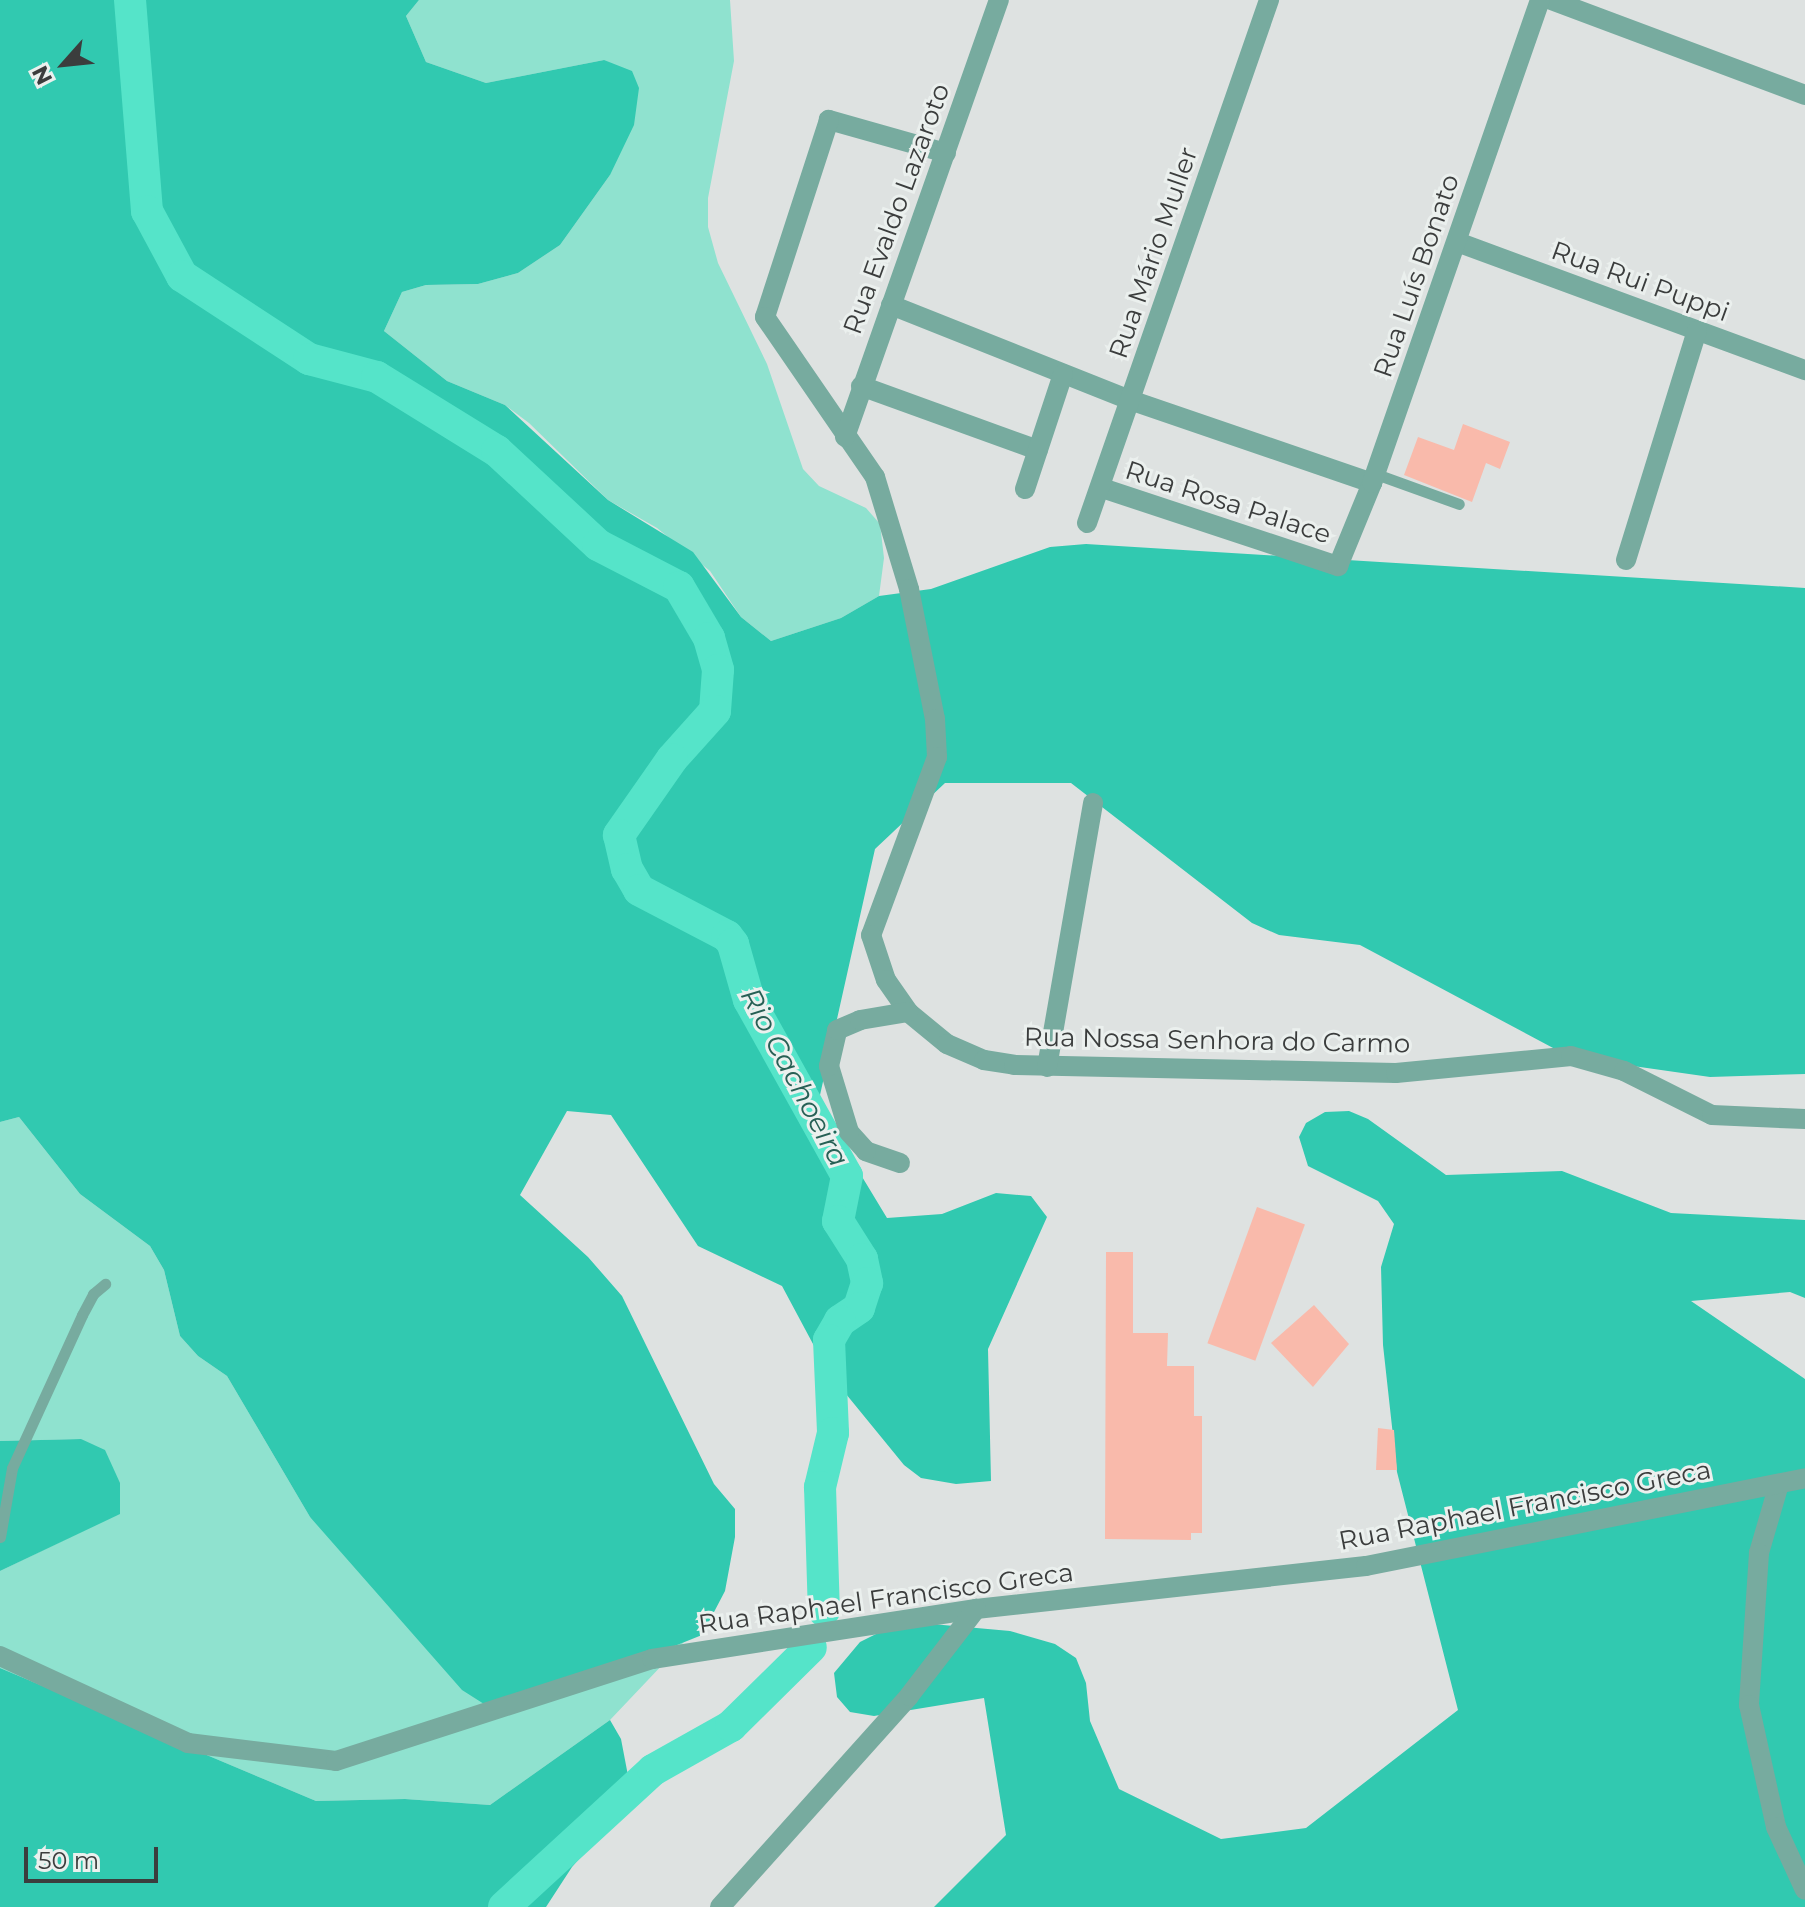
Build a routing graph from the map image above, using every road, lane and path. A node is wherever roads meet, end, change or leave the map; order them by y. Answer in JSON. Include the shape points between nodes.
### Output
{"nodes":[{"id":1,"x":999,"y":0,"type":"edge"},
{"id":2,"x":1269,"y":0,"type":"edge"},
{"id":3,"x":1540,"y":0,"type":"edge"},
{"id":4,"x":1551,"y":0,"type":"edge"},
{"id":5,"x":1805,"y":95,"type":"edge"},
{"id":6,"x":946,"y":153,"type":"junction"},
{"id":7,"x":1457,"y":242,"type":"junction"},
{"id":8,"x":891,"y":305,"type":"junction"},
{"id":9,"x":1697,"y":331,"type":"junction"},
{"id":10,"x":1805,"y":370,"type":"edge"},
{"id":11,"x":1063,"y":374,"type":"junction"},
{"id":12,"x":861,"y":386,"type":"junction"},
{"id":13,"x":1130,"y":400,"type":"junction"},
{"id":14,"x":845,"y":437,"type":"junction"},
{"id":15,"x":1038,"y":450,"type":"junction"},
{"id":16,"x":1374,"y":479,"type":"junction"},
{"id":17,"x":1102,"y":488,"type":"junction"},
{"id":18,"x":1025,"y":489,"type":"dead end"},
{"id":19,"x":1459,"y":504,"type":"dead end"},
{"id":20,"x":1087,"y":523,"type":"dead end"},
{"id":21,"x":1626,"y":560,"type":"dead end"},
{"id":22,"x":1338,"y":566,"type":"joint"},
{"id":23,"x":1093,"y":803,"type":"dead end"},
{"id":24,"x":908,"y":1012,"type":"junction"},
{"id":25,"x":1047,"y":1067,"type":"junction"},
{"id":26,"x":1805,"y":1119,"type":"edge"},
{"id":27,"x":900,"y":1163,"type":"dead end"},
{"id":28,"x":105,"y":1284,"type":"dead end"},
{"id":29,"x":1805,"y":1478,"type":"edge"},
{"id":30,"x":1779,"y":1484,"type":"junction"},
{"id":31,"x":0,"y":1537,"type":"edge"},
{"id":32,"x":976,"y":1609,"type":"junction"},
{"id":33,"x":0,"y":1656,"type":"edge"},
{"id":34,"x":1805,"y":1890,"type":"edge"},
{"id":35,"x":720,"y":1907,"type":"edge"}],
"edges":[{"from":1,"to":6,"type":"street","name":"Rua Evaldo Lazaroto"},
{"from":2,"to":13,"type":"street","name":"Rua Mário Muller"},
{"from":3,"to":7,"type":"street","name":"Rua Luís Bonato"},
{"from":4,"to":5,"type":"street"},
{"from":6,"to":8,"type":"street","name":"Rua Evaldo Lazaroto"},
{"from":6,"to":14,"type":"street","name":"Rua Nossa Senhora do Carmo","via":[[829,120],[765,317]]},
{"from":7,"to":9,"type":"street","name":"Rua Rui Puppi"},
{"from":7,"to":16,"type":"street","name":"Rua Luís Bonato"},
{"from":8,"to":11,"type":"street"},
{"from":8,"to":12,"type":"street","name":"Rua Evaldo Lazaroto"},
{"from":9,"to":10,"type":"street","name":"Rua Rui Puppi"},
{"from":9,"to":21,"type":"street"},
{"from":11,"to":13,"type":"street"},
{"from":11,"to":15,"type":"street"},
{"from":12,"to":14,"type":"street","name":"Rua Evaldo Lazaroto"},
{"from":12,"to":15,"type":"street"},
{"from":13,"to":16,"type":"street"},
{"from":13,"to":17,"type":"street","name":"Rua Mário Muller"},
{"from":14,"to":24,"type":"street","name":"Rua Nossa Senhora do Carmo","via":[[875,477],[909,589],[935,719],[937,757],[871,935],[886,980]]},
{"from":15,"to":18,"type":"street"},
{"from":16,"to":19,"type":"lane"},
{"from":16,"to":22,"type":"street","name":"Rua Luís Bonato"},
{"from":17,"to":20,"type":"street","name":"Rua Mário Muller"},
{"from":17,"to":22,"type":"street","name":"Rua Rosa Palace"},
{"from":23,"to":25,"type":"street"},
{"from":24,"to":25,"type":"street","name":"Rua Nossa Senhora do Carmo","via":[[947,1044],[984,1060]]},
{"from":24,"to":27,"type":"street","via":[[860,1020],[837,1030],[829,1066],[849,1132],[866,1151]]},
{"from":25,"to":26,"type":"street","name":"Rua Nossa Senhora do Carmo","via":[[1396,1073],[1571,1056],[1624,1071],[1712,1115]]},
{"from":28,"to":31,"type":"lane","via":[[87,1304],[12,1468]]},
{"from":29,"to":30,"type":"street","name":"Rua Raphael Francisco Greca"},
{"from":30,"to":32,"type":"street","name":"Rua Raphael Francisco Greca","via":[[1366,1566]]},
{"from":30,"to":34,"type":"street","via":[[1759,1553],[1749,1705],[1776,1827]]},
{"from":32,"to":33,"type":"street","name":"Rua Raphael Francisco Greca","via":[[652,1659],[336,1761],[188,1743]]},
{"from":32,"to":35,"type":"street","via":[[909,1696]]}]}
